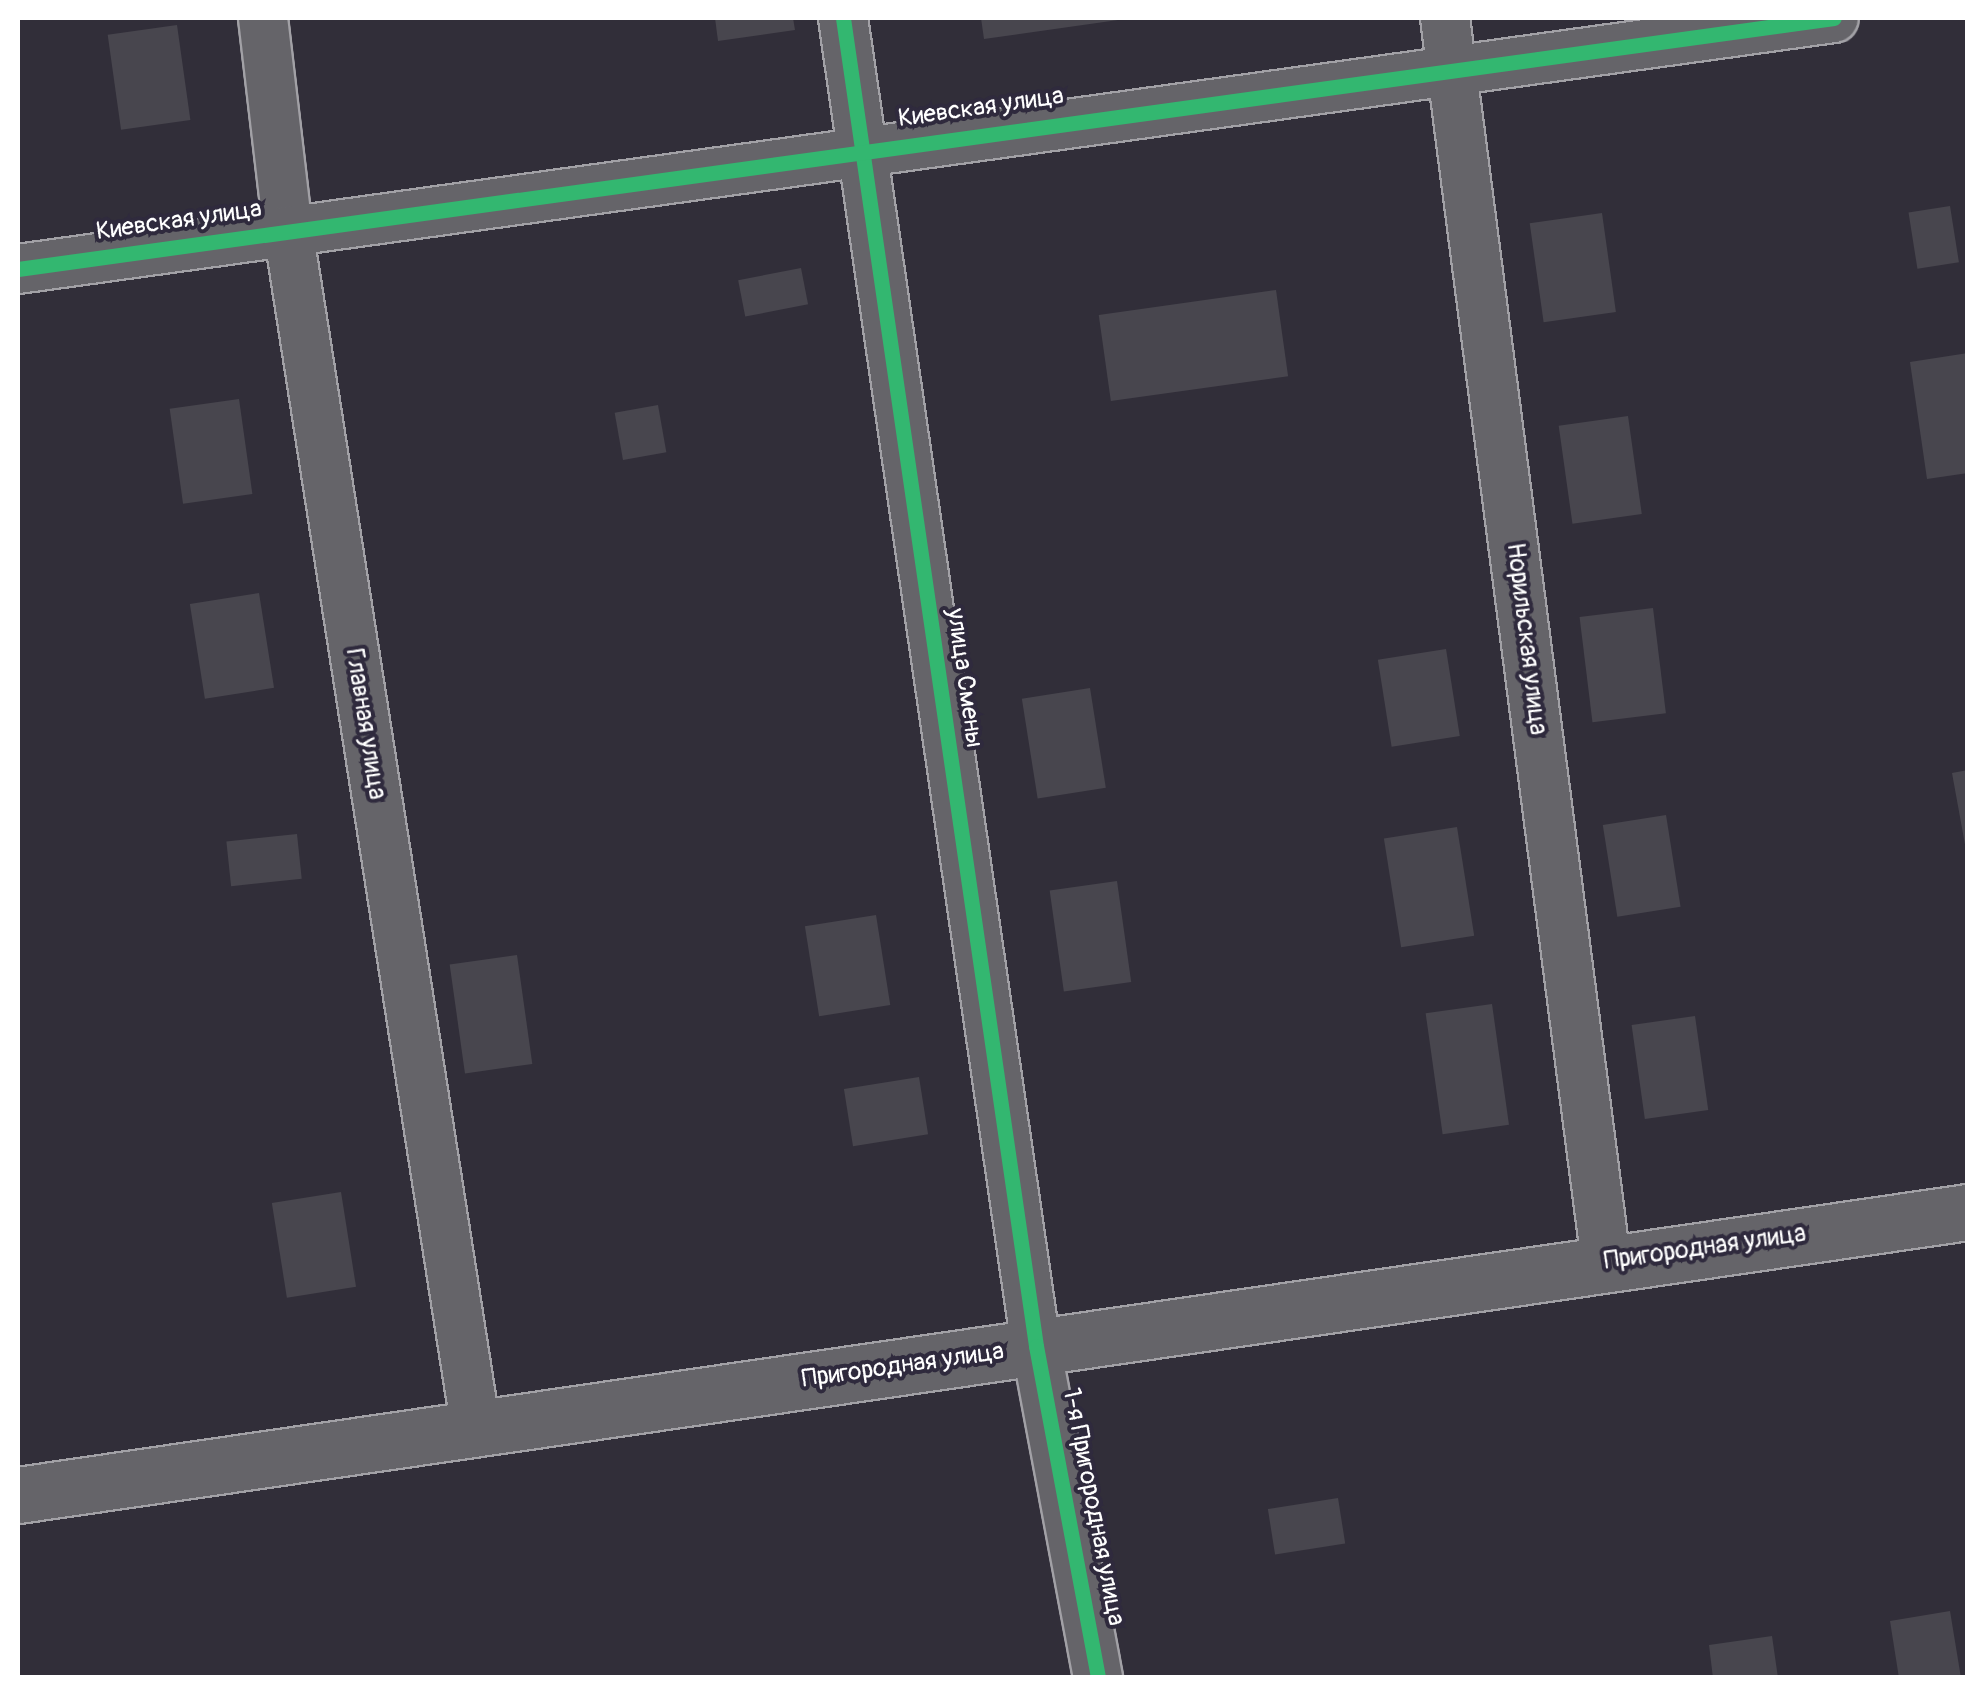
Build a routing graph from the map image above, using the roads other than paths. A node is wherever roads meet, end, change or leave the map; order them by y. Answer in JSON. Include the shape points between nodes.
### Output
{"nodes":[{"id":1,"x":263,"y":18,"type":"edge"},
{"id":2,"x":843,"y":18,"type":"edge"},
{"id":3,"x":1445,"y":18,"type":"edge"},
{"id":4,"x":1834,"y":18,"type":"edge"},
{"id":5,"x":1453,"y":66,"type":"junction"},
{"id":6,"x":861,"y":150,"type":"junction"},
{"id":7,"x":288,"y":230,"type":"junction"},
{"id":8,"x":18,"y":269,"type":"edge"},
{"id":9,"x":1968,"y":1212,"type":"edge"},
{"id":10,"x":1606,"y":1261,"type":"junction"},
{"id":11,"x":1036,"y":1346,"type":"junction"},
{"id":12,"x":476,"y":1430,"type":"junction"},
{"id":13,"x":18,"y":1495,"type":"edge"},
{"id":14,"x":1098,"y":1678,"type":"edge"}],
"edges":[{"from":1,"to":7,"type":"street","name":"Главная улица"},
{"from":2,"to":6,"type":"street","name":"улица Смены"},
{"from":3,"to":5,"type":"street","name":"Норильская улица"},
{"from":4,"to":5,"type":"street","name":"Киевская улица"},
{"from":5,"to":6,"type":"street","name":"Киевская улица"},
{"from":5,"to":10,"type":"street","name":"Норильская улица"},
{"from":6,"to":7,"type":"street","name":"Киевская улица"},
{"from":6,"to":11,"type":"street","name":"улица Смены"},
{"from":7,"to":8,"type":"street","name":"Киевская улица"},
{"from":7,"to":12,"type":"street","name":"Главная улица"},
{"from":9,"to":10,"type":"highway","name":"Пригородная улица"},
{"from":10,"to":11,"type":"highway","name":"Пригородная улица"},
{"from":11,"to":12,"type":"highway","name":"Пригородная улица"},
{"from":11,"to":14,"type":"street","name":"1-я Пригородная улица"},
{"from":12,"to":13,"type":"highway","name":"Пригородная улица"}]}
